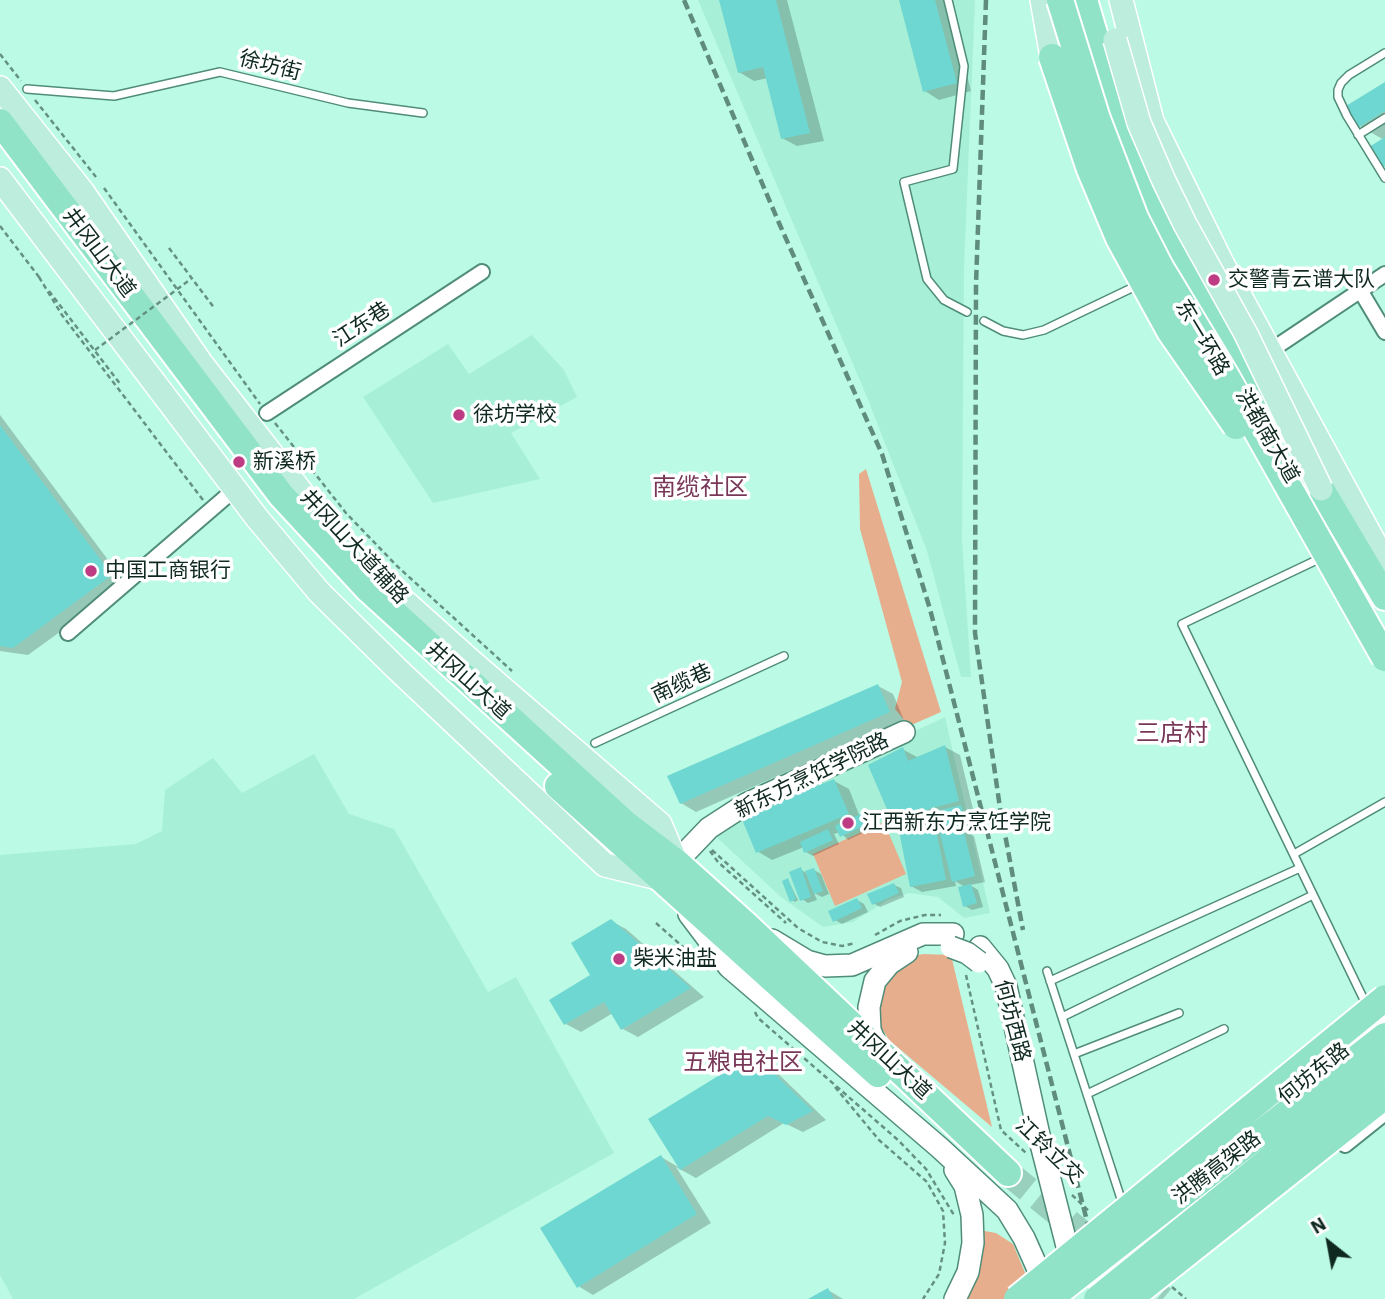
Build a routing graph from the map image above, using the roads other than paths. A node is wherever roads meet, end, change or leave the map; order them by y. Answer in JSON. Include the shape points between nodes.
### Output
{"nodes":[{"id":1,"x":948,"y":0,"type":"edge"},
{"id":2,"x":1042,"y":0,"type":"edge"},
{"id":3,"x":1058,"y":0,"type":"edge"},
{"id":4,"x":1084,"y":0,"type":"edge"},
{"id":5,"x":1107,"y":0,"type":"edge"},
{"id":6,"x":1121,"y":0,"type":"edge"},
{"id":7,"x":1385,"y":53,"type":"edge"},
{"id":8,"x":1052,"y":57,"type":"joint"},
{"id":9,"x":0,"y":88,"type":"edge"},
{"id":10,"x":27,"y":89,"type":"road end"},
{"id":11,"x":423,"y":113,"type":"dead end"},
{"id":12,"x":1385,"y":118,"type":"edge"},
{"id":13,"x":0,"y":121,"type":"edge"},
{"id":14,"x":1358,"y":135,"type":"junction"},
{"id":15,"x":0,"y":141,"type":"edge"},
{"id":16,"x":1385,"y":177,"type":"edge"},
{"id":17,"x":0,"y":179,"type":"edge"},
{"id":18,"x":1160,"y":267,"type":"junction"},
{"id":19,"x":482,"y":272,"type":"dead end"},
{"id":20,"x":1385,"y":274,"type":"edge"},
{"id":21,"x":1360,"y":290,"type":"junction"},
{"id":22,"x":967,"y":312,"type":"dead end"},
{"id":23,"x":984,"y":321,"type":"dead end"},
{"id":24,"x":1385,"y":332,"type":"edge"},
{"id":25,"x":1270,"y":351,"type":"junction"},
{"id":26,"x":1245,"y":367,"type":"junction"},
{"id":27,"x":267,"y":413,"type":"road end"},
{"id":28,"x":235,"y":489,"type":"junction"},
{"id":29,"x":1321,"y":489,"type":"junction"},
{"id":30,"x":1327,"y":549,"type":"junction"},
{"id":31,"x":1385,"y":562,"type":"edge"},
{"id":32,"x":1385,"y":597,"type":"edge"},
{"id":33,"x":68,"y":633,"type":"dead end"},
{"id":34,"x":1385,"y":639,"type":"edge"},
{"id":35,"x":784,"y":656,"type":"dead end"},
{"id":36,"x":1385,"y":658,"type":"edge"},
{"id":37,"x":904,"y":732,"type":"dead end"},
{"id":38,"x":595,"y":743,"type":"dead end"},
{"id":39,"x":1385,"y":802,"type":"edge"},
{"id":40,"x":1294,"y":854,"type":"junction"},
{"id":41,"x":1300,"y":867,"type":"junction"},
{"id":42,"x":669,"y":870,"type":"junction"},
{"id":43,"x":1313,"y":895,"type":"junction"},
{"id":44,"x":747,"y":926,"type":"junction"},
{"id":45,"x":950,"y":932,"type":"junction"},
{"id":46,"x":1047,"y":971,"type":"dead end"},
{"id":47,"x":1051,"y":981,"type":"junction"},
{"id":48,"x":1385,"y":998,"type":"edge"},
{"id":49,"x":1179,"y":1013,"type":"dead end"},
{"id":50,"x":1062,"y":1017,"type":"junction"},
{"id":51,"x":1382,"y":1026,"type":"edge"},
{"id":52,"x":1224,"y":1029,"type":"dead end"},
{"id":53,"x":1385,"y":1045,"type":"edge"},
{"id":54,"x":879,"y":1051,"type":"junction"},
{"id":55,"x":1074,"y":1054,"type":"junction"},
{"id":56,"x":1385,"y":1066,"type":"edge"},
{"id":57,"x":1087,"y":1094,"type":"junction"},
{"id":58,"x":1385,"y":1096,"type":"edge"},
{"id":59,"x":1385,"y":1104,"type":"edge"},
{"id":60,"x":1385,"y":1113,"type":"edge"},
{"id":61,"x":940,"y":1148,"type":"junction"},
{"id":62,"x":1132,"y":1230,"type":"junction"},
{"id":63,"x":1192,"y":1247,"type":"junction"},
{"id":64,"x":1064,"y":1263,"type":"junction"},
{"id":65,"x":955,"y":1299,"type":"edge"},
{"id":66,"x":1017,"y":1299,"type":"edge"},
{"id":67,"x":1047,"y":1299,"type":"edge"},
{"id":68,"x":1055,"y":1299,"type":"edge"},
{"id":69,"x":1077,"y":1299,"type":"edge"},
{"id":70,"x":1097,"y":1299,"type":"edge"},
{"id":71,"x":1129,"y":1299,"type":"edge"}],
"edges":[{"from":1,"to":22,"type":"lane","via":[[964,66],[953,169],[904,182],[927,279],[944,300]]},
{"from":2,"to":8,"type":"main road"},
{"from":3,"to":18,"type":"highway","name":"东一环路","bridge":true,"via":[[1097,119],[1135,218]]},
{"from":3,"to":30,"type":"main road","name":"洪都南大道","via":[[1096,134]]},
{"from":4,"to":26,"type":"highway","name":"东一环路","via":[[1116,108],[1154,205]]},
{"from":5,"to":29,"type":"main road","bridge":true,"via":[[1139,123],[1164,181],[1246,334]]},
{"from":6,"to":25,"type":"main road","name":"洪都南大道","via":[[1152,121]]},
{"from":7,"to":14,"type":"lane","via":[[1349,75],[1338,90]]},
{"from":8,"to":30,"type":"highway","bridge":true,"via":[[1090,169],[1119,238],[1157,308]]},
{"from":9,"to":42,"type":"main road","name":"井冈山大道辅路","via":[[82,191],[201,363],[340,538],[471,661],[660,824]]},
{"from":10,"to":11,"type":"lane","name":"徐坊街","via":[[114,96],[220,72],[348,103]]},
{"from":12,"to":14,"type":"lane"},
{"from":13,"to":42,"type":"highway","name":"井冈山大道","via":[[289,504],[368,590],[626,824]]},
{"from":14,"to":16,"type":"lane"},
{"from":15,"to":42,"type":"highway","name":"井冈山大道","via":[[270,503],[351,594],[610,835]]},
{"from":17,"to":28,"type":"main road"},
{"from":18,"to":23,"type":"lane","via":[[1139,285],[1044,330],[1023,335]]},
{"from":18,"to":30,"type":"highway","name":"东一环路","bridge":true},
{"from":19,"to":27,"type":"street","name":"江东巷"},
{"from":20,"to":21,"type":"street"},
{"from":21,"to":24,"type":"street"},
{"from":21,"to":25,"type":"street"},
{"from":25,"to":26,"type":"street"},
{"from":25,"to":31,"type":"main road","name":"洪都南大道"},
{"from":26,"to":29,"type":"highway","name":"东一环路","bridge":true},
{"from":28,"to":33,"type":"street"},
{"from":28,"to":42,"type":"main road","via":[[319,592],[605,865]]},
{"from":29,"to":32,"type":"highway","name":"东一环路"},
{"from":30,"to":34,"type":"main road","name":"洪都南大道"},
{"from":30,"to":36,"type":"highway","name":"东一环路","bridge":true},
{"from":30,"to":40,"type":"lane","via":[[1182,624]]},
{"from":35,"to":38,"type":"lane","name":"南缆巷"},
{"from":37,"to":42,"type":"main road","name":"新东方烹饪学院路","via":[[746,804],[709,828]]},
{"from":39,"to":40,"type":"lane"},
{"from":40,"to":41,"type":"lane"},
{"from":41,"to":43,"type":"lane"},
{"from":41,"to":47,"type":"lane"},
{"from":42,"to":44,"type":"highway","name":"井冈山大道"},
{"from":42,"to":54,"type":"highway","name":"井冈山大道","via":[[1004,1177]]},
{"from":42,"to":61,"type":"main road","via":[[729,967]]},
{"from":43,"to":50,"type":"lane"},
{"from":43,"to":51,"type":"lane"},
{"from":44,"to":45,"type":"main road","name":"何坊西路","via":[[807,961],[825,966],[852,965],[923,934]]},
{"from":44,"to":54,"type":"highway","name":"井冈山大道"},
{"from":45,"to":54,"type":"main road","name":"何坊西路","via":[[905,952],[875,981],[870,1030]]},
{"from":45,"to":64,"type":"main road","name":"何坊西路","bridge":true,"via":[[993,986]]},
{"from":46,"to":47,"type":"lane"},
{"from":47,"to":50,"type":"lane"},
{"from":48,"to":66,"type":"highway","bridge":true},
{"from":49,"to":55,"type":"lane"},
{"from":50,"to":55,"type":"lane"},
{"from":51,"to":53,"type":"lane"},
{"from":51,"to":62,"type":"street","name":"何坊东路"},
{"from":51,"to":67,"type":"highway","name":"洪腾高架路","bridge":true},
{"from":52,"to":57,"type":"lane"},
{"from":53,"to":62,"type":"main road","name":"何坊东路"},
{"from":55,"to":57,"type":"lane"},
{"from":56,"to":70,"type":"highway","name":"洪腾高架路","bridge":true},
{"from":57,"to":62,"type":"lane"},
{"from":58,"to":71,"type":"highway","bridge":true},
{"from":59,"to":63,"type":"main road","via":[[1237,1220]]},
{"from":60,"to":63,"type":"street","via":[[1210,1248]]},
{"from":61,"to":65,"type":"main road","via":[[965,1186],[972,1215],[974,1243],[968,1272]]},
{"from":61,"to":67,"type":"main road","via":[[1007,1210],[1029,1248]]},
{"from":62,"to":63,"type":"street","via":[[1158,1262]]},
{"from":64,"to":68,"type":"main road","name":"何坊西路"},
{"from":64,"to":69,"type":"main road"}]}
